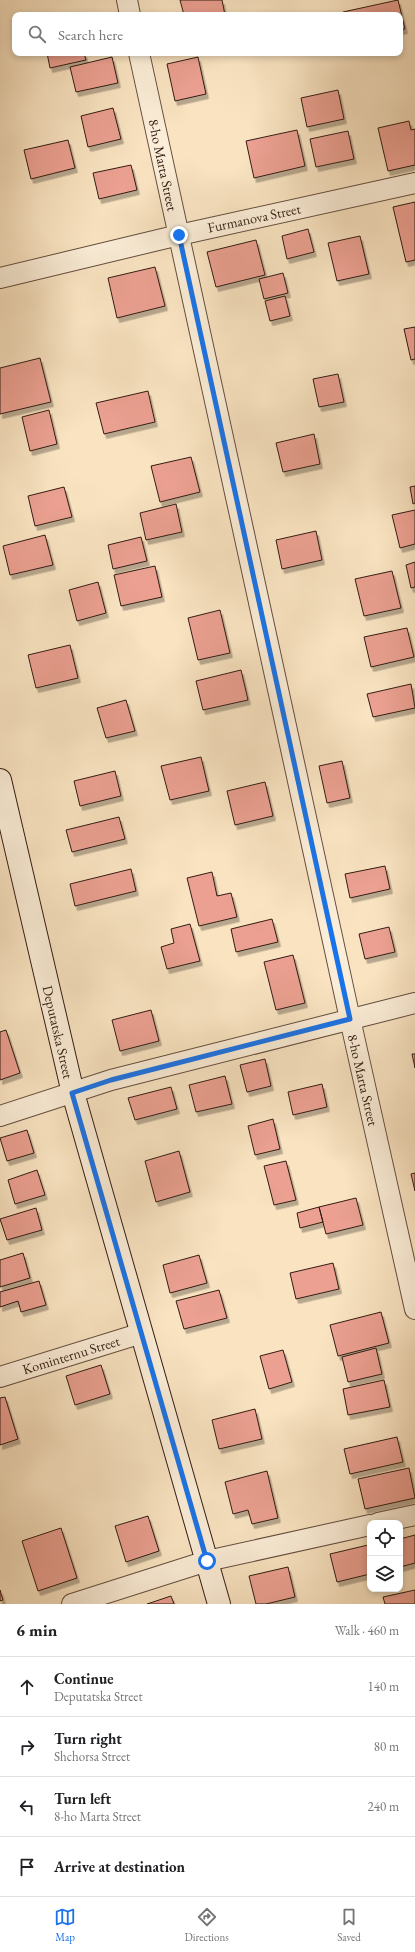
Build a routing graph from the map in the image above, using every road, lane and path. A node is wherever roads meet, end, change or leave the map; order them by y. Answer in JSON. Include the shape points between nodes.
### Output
{"nodes":[{"id":1,"x":127,"y":0,"type":"edge"},
{"id":2,"x":129,"y":12,"type":"edge"},
{"id":3,"x":140,"y":56,"type":"edge"},
{"id":4,"x":415,"y":183,"type":"edge"},
{"id":5,"x":179,"y":235,"type":"junction"},
{"id":6,"x":0,"y":278,"type":"edge"},
{"id":7,"x":0,"y":780,"type":"edge"},
{"id":8,"x":415,"y":1004,"type":"edge"},
{"id":9,"x":350,"y":1019,"type":"junction"},
{"id":10,"x":72,"y":1093,"type":"junction"},
{"id":11,"x":0,"y":1116,"type":"edge"},
{"id":12,"x":415,"y":1309,"type":"edge"},
{"id":13,"x":142,"y":1333,"type":"junction"},
{"id":14,"x":0,"y":1377,"type":"edge"},
{"id":15,"x":415,"y":1515,"type":"edge"},
{"id":16,"x":392,"y":1520,"type":"edge"},
{"id":17,"x":367,"y":1526,"type":"edge"},
{"id":18,"x":207,"y":1561,"type":"junction"},
{"id":19,"x":72,"y":1604,"type":"edge"},
{"id":20,"x":219,"y":1604,"type":"edge"}],
"edges":[{"from":1,"to":2,"type":"street"},
{"from":3,"to":5,"type":"street","name":"8-ho Marta Street"},
{"from":4,"to":5,"type":"street","name":"Furmanova Street"},
{"from":5,"to":6,"type":"street","name":"Furmanova Street"},
{"from":5,"to":9,"type":"street","name":"8-ho Marta Street"},
{"from":7,"to":10,"type":"street","name":"Deputatska Street"},
{"from":8,"to":9,"type":"street"},
{"from":9,"to":10,"type":"street","via":[[111,1080]]},
{"from":9,"to":12,"type":"street","name":"8-ho Marta Street"},
{"from":10,"to":11,"type":"street"},
{"from":10,"to":13,"type":"street","name":"Deputatska Street"},
{"from":13,"to":14,"type":"street","name":"Kominternu Street"},
{"from":13,"to":18,"type":"street","name":"Deputatska Street"},
{"from":15,"to":16,"type":"street"},
{"from":17,"to":18,"type":"street"},
{"from":18,"to":19,"type":"street"},
{"from":18,"to":20,"type":"street","name":"Deputatska Street"}]}
